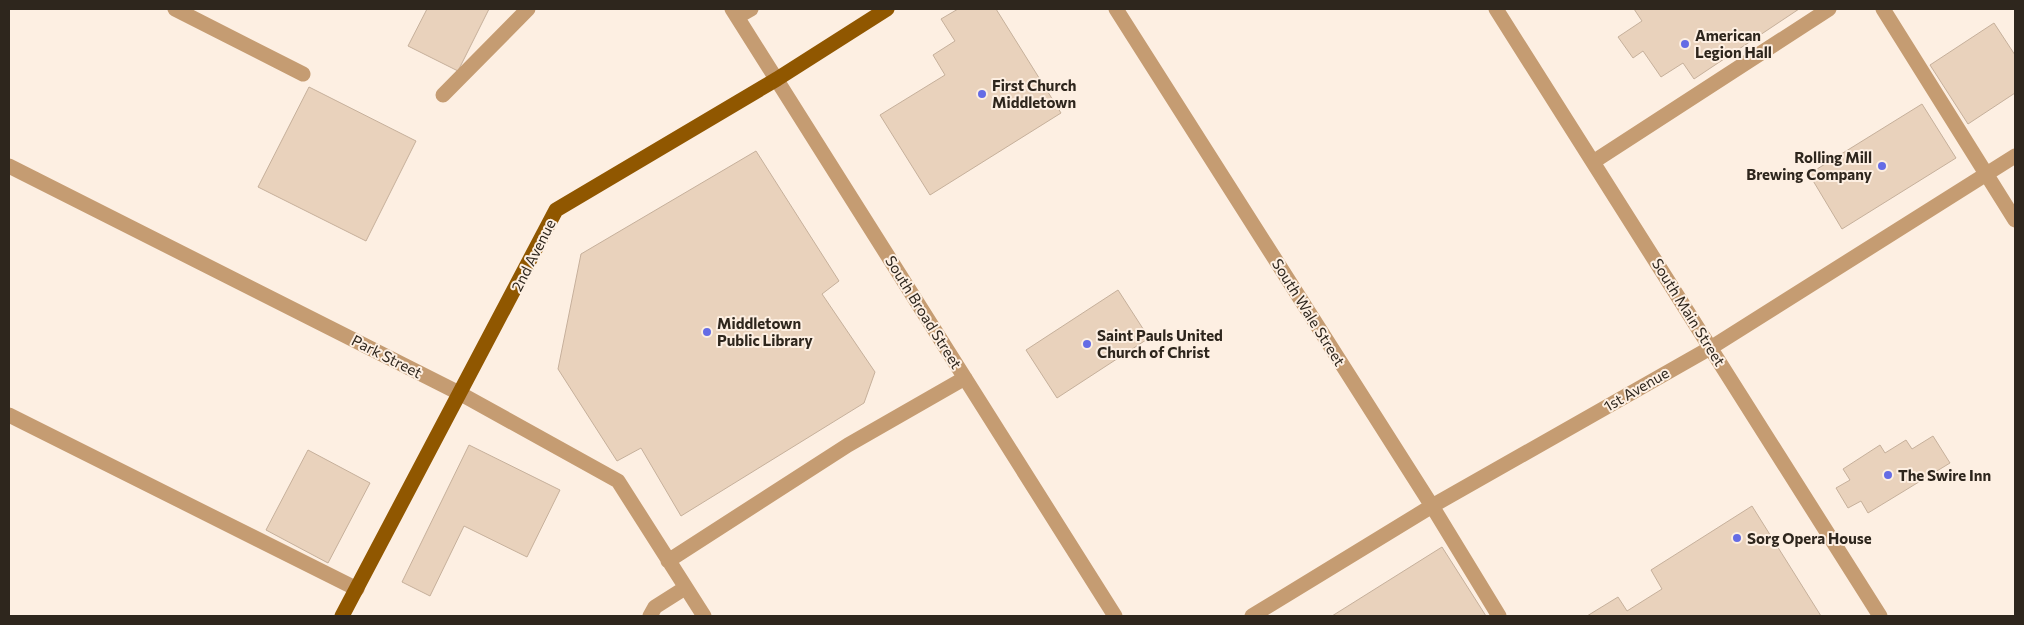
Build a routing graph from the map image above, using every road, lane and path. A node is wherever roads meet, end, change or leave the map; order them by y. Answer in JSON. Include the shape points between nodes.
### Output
{"nodes":[{"id":1,"x":175,"y":9,"type":"edge"},
{"id":2,"x":528,"y":9,"type":"edge"},
{"id":3,"x":750,"y":9,"type":"edge"},
{"id":4,"x":887,"y":9,"type":"edge"},
{"id":5,"x":1116,"y":9,"type":"edge"},
{"id":6,"x":1829,"y":9,"type":"edge"},
{"id":7,"x":1883,"y":9,"type":"edge"},
{"id":8,"x":1502,"y":10,"type":"edge"},
{"id":9,"x":734,"y":13,"type":"edge"},
{"id":10,"x":304,"y":74,"type":"dead end"},
{"id":11,"x":777,"y":79,"type":"junction"},
{"id":12,"x":444,"y":95,"type":"dead end"},
{"id":13,"x":2015,"y":156,"type":"edge"},
{"id":14,"x":1593,"y":162,"type":"junction"},
{"id":15,"x":9,"y":166,"type":"edge"},
{"id":16,"x":1987,"y":174,"type":"junction"},
{"id":17,"x":2015,"y":220,"type":"edge"},
{"id":18,"x":1712,"y":347,"type":"junction"},
{"id":19,"x":965,"y":378,"type":"junction"},
{"id":20,"x":460,"y":394,"type":"junction"},
{"id":21,"x":9,"y":415,"type":"edge"},
{"id":22,"x":1432,"y":506,"type":"junction"},
{"id":23,"x":668,"y":561,"type":"junction"},
{"id":24,"x":685,"y":588,"type":"junction"},
{"id":25,"x":357,"y":589,"type":"junction"},
{"id":26,"x":342,"y":616,"type":"edge"},
{"id":27,"x":650,"y":616,"type":"edge"},
{"id":28,"x":704,"y":616,"type":"edge"},
{"id":29,"x":1115,"y":616,"type":"edge"},
{"id":30,"x":1252,"y":616,"type":"edge"},
{"id":31,"x":1499,"y":616,"type":"edge"},
{"id":32,"x":1880,"y":616,"type":"edge"}],
"edges":[{"from":1,"to":10,"type":"street"},
{"from":2,"to":12,"type":"street"},
{"from":3,"to":9,"type":"street"},
{"from":4,"to":11,"type":"main road","name":"2nd Avenue"},
{"from":5,"to":22,"type":"street","name":"South Wale Street"},
{"from":6,"to":14,"type":"street"},
{"from":7,"to":16,"type":"street"},
{"from":8,"to":14,"type":"street","name":"South Main Street"},
{"from":9,"to":11,"type":"street","name":"South Broad Street"},
{"from":11,"to":19,"type":"street","name":"South Broad Street"},
{"from":11,"to":20,"type":"main road","name":"2nd Avenue","via":[[556,210]]},
{"from":13,"to":16,"type":"street","name":"1st Avenue"},
{"from":14,"to":18,"type":"street","name":"South Main Street"},
{"from":15,"to":20,"type":"street","name":"Park Street"},
{"from":16,"to":17,"type":"street"},
{"from":16,"to":18,"type":"street","name":"1st Avenue"},
{"from":18,"to":22,"type":"street","name":"1st Avenue"},
{"from":18,"to":32,"type":"street","name":"South Main Street"},
{"from":19,"to":23,"type":"street","via":[[848,444]]},
{"from":19,"to":29,"type":"street","name":"South Broad Street"},
{"from":20,"to":23,"type":"street","name":"Park Street","via":[[618,481]]},
{"from":20,"to":25,"type":"main road","name":"2nd Avenue"},
{"from":21,"to":25,"type":"street"},
{"from":22,"to":30,"type":"street","name":"1st Avenue"},
{"from":22,"to":31,"type":"street","name":"South Wale Street"},
{"from":23,"to":24,"type":"street","name":"Park Street"},
{"from":24,"to":27,"type":"street","via":[[655,607]]},
{"from":24,"to":28,"type":"street","name":"Park Street"},
{"from":25,"to":26,"type":"main road","name":"2nd Avenue"}]}
